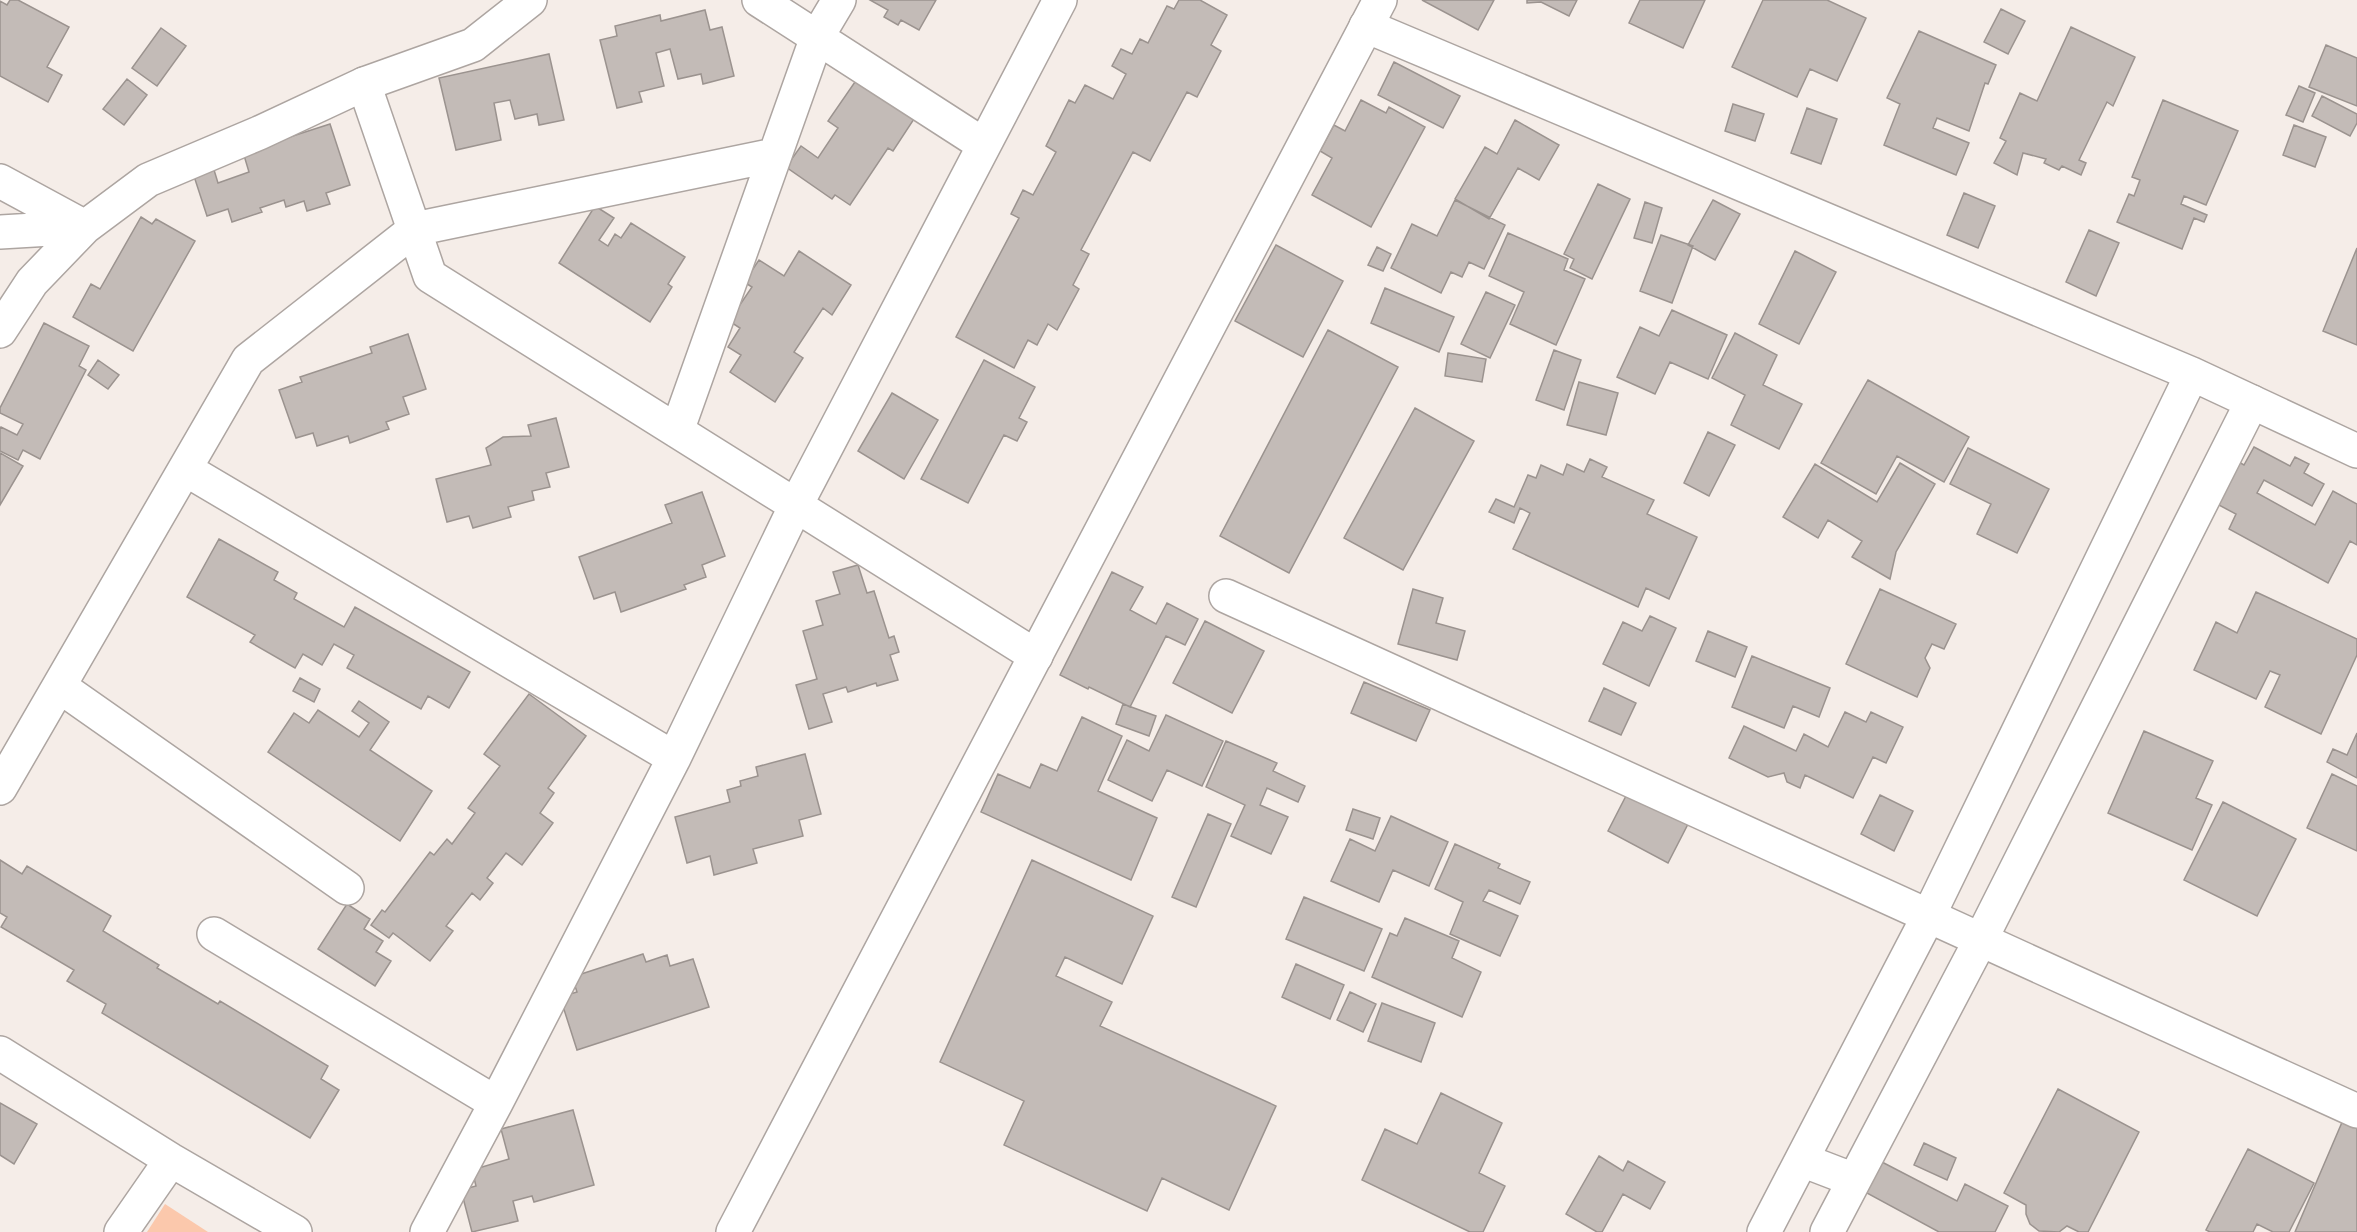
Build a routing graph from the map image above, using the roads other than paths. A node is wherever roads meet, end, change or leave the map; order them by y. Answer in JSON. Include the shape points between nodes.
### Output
{"nodes":[{"id":1,"x":530,"y":0,"type":"edge"},
{"id":2,"x":759,"y":0,"type":"edge"},
{"id":3,"x":839,"y":0,"type":"edge"},
{"id":4,"x":1060,"y":0,"type":"edge"},
{"id":5,"x":1373,"y":13,"type":"edge"},
{"id":6,"x":817,"y":37,"type":"junction"},
{"id":7,"x":364,"y":84,"type":"junction"},
{"id":8,"x":984,"y":145,"type":"junction"},
{"id":9,"x":774,"y":155,"type":"junction"},
{"id":10,"x":0,"y":181,"type":"edge"},
{"id":11,"x":85,"y":227,"type":"junction"},
{"id":12,"x":415,"y":229,"type":"junction"},
{"id":13,"x":0,"y":232,"type":"edge"},
{"id":14,"x":0,"y":331,"type":"edge"},
{"id":15,"x":2192,"y":374,"type":"junction"},
{"id":16,"x":2252,"y":402,"type":"junction"},
{"id":17,"x":677,"y":431,"type":"junction"},
{"id":18,"x":2357,"y":451,"type":"edge"},
{"id":19,"x":185,"y":469,"type":"junction"},
{"id":20,"x":796,"y":505,"type":"junction"},
{"id":21,"x":1226,"y":596,"type":"dead end"},
{"id":22,"x":1036,"y":656,"type":"junction"},
{"id":23,"x":60,"y":686,"type":"junction"},
{"id":24,"x":674,"y":758,"type":"junction"},
{"id":25,"x":0,"y":788,"type":"edge"},
{"id":26,"x":347,"y":888,"type":"dead end"},
{"id":27,"x":1928,"y":916,"type":"junction"},
{"id":28,"x":214,"y":934,"type":"dead end"},
{"id":29,"x":1980,"y":940,"type":"junction"},
{"id":30,"x":0,"y":1053,"type":"edge"},
{"id":31,"x":496,"y":1103,"type":"junction"},
{"id":32,"x":2357,"y":1112,"type":"edge"},
{"id":33,"x":171,"y":1160,"type":"junction"},
{"id":34,"x":1802,"y":1160,"type":"junction"},
{"id":35,"x":1854,"y":1180,"type":"junction"},
{"id":36,"x":121,"y":1232,"type":"edge"},
{"id":37,"x":295,"y":1232,"type":"edge"},
{"id":38,"x":427,"y":1232,"type":"edge"},
{"id":39,"x":733,"y":1232,"type":"edge"},
{"id":40,"x":1764,"y":1232,"type":"edge"},
{"id":41,"x":1827,"y":1232,"type":"edge"}],
"edges":[{"from":1,"to":7,"type":"street","via":[[473,45]]},
{"from":2,"to":6,"type":"street"},
{"from":3,"to":6,"type":"street"},
{"from":4,"to":8,"type":"street"},
{"from":5,"to":15,"type":"street"},
{"from":5,"to":22,"type":"street"},
{"from":6,"to":8,"type":"street"},
{"from":6,"to":9,"type":"street"},
{"from":7,"to":11,"type":"street","via":[[148,180]]},
{"from":7,"to":12,"type":"street"},
{"from":8,"to":20,"type":"street"},
{"from":9,"to":12,"type":"street"},
{"from":9,"to":17,"type":"street"},
{"from":10,"to":11,"type":"street"},
{"from":11,"to":13,"type":"street"},
{"from":11,"to":14,"type":"street","via":[[32,282]]},
{"from":12,"to":17,"type":"street","via":[[430,276]]},
{"from":12,"to":19,"type":"street","via":[[248,360]]},
{"from":15,"to":16,"type":"street"},
{"from":15,"to":27,"type":"street"},
{"from":16,"to":18,"type":"street"},
{"from":16,"to":29,"type":"street"},
{"from":17,"to":20,"type":"street"},
{"from":19,"to":23,"type":"street"},
{"from":19,"to":24,"type":"street"},
{"from":20,"to":22,"type":"street"},
{"from":20,"to":24,"type":"street"},
{"from":21,"to":27,"type":"street"},
{"from":22,"to":39,"type":"street"},
{"from":23,"to":25,"type":"street"},
{"from":23,"to":26,"type":"street"},
{"from":24,"to":31,"type":"street"},
{"from":27,"to":29,"type":"street"},
{"from":27,"to":34,"type":"street"},
{"from":28,"to":31,"type":"street"},
{"from":29,"to":32,"type":"street"},
{"from":29,"to":35,"type":"street"},
{"from":30,"to":33,"type":"street"},
{"from":31,"to":38,"type":"street"},
{"from":33,"to":36,"type":"street"},
{"from":33,"to":37,"type":"street"},
{"from":34,"to":35,"type":"street"},
{"from":34,"to":40,"type":"street"},
{"from":35,"to":41,"type":"street"}]}
